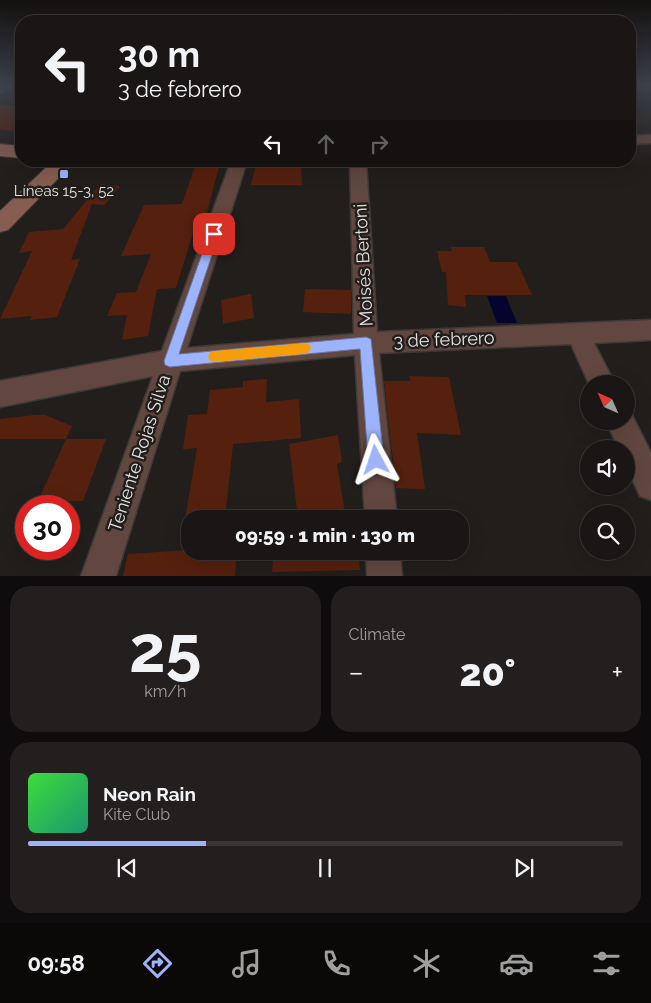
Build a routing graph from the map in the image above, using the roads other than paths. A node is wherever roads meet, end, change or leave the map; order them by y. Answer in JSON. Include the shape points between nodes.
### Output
{"nodes":[{"id":1,"x":651,"y":139,"type":"edge"},
{"id":2,"x":636,"y":140,"type":"edge"},
{"id":3,"x":0,"y":150,"type":"edge"},
{"id":4,"x":15,"y":151,"type":"edge"},
{"id":5,"x":59,"y":167,"type":"edge"},
{"id":6,"x":237,"y":167,"type":"edge"},
{"id":7,"x":358,"y":167,"type":"edge"},
{"id":8,"x":0,"y":224,"type":"edge"},
{"id":9,"x":651,"y":330,"type":"edge"},
{"id":10,"x":578,"y":334,"type":"junction"},
{"id":11,"x":366,"y":343,"type":"junction"},
{"id":12,"x":170,"y":361,"type":"junction"},
{"id":13,"x":598,"y":375,"type":"edge"},
{"id":14,"x":0,"y":394,"type":"edge"},
{"id":15,"x":624,"y":430,"type":"edge"},
{"id":16,"x":651,"y":485,"type":"edge"},
{"id":17,"x":380,"y":510,"type":"edge"},
{"id":18,"x":384,"y":560,"type":"edge"},
{"id":19,"x":98,"y":576,"type":"edge"},
{"id":20,"x":385,"y":576,"type":"edge"}],
"edges":[{"from":1,"to":2,"type":"street"},
{"from":3,"to":4,"type":"main road"},
{"from":5,"to":8,"type":"main road"},
{"from":6,"to":12,"type":"street","name":"Teniente Rojas Silva"},
{"from":7,"to":11,"type":"street","name":"Moisés Bertoni"},
{"from":9,"to":10,"type":"street","name":"3 de febrero"},
{"from":10,"to":11,"type":"street","name":"3 de febrero"},
{"from":10,"to":13,"type":"street"},
{"from":11,"to":12,"type":"street","name":"3 de febrero"},
{"from":11,"to":17,"type":"street","name":"Moisés Bertoni"},
{"from":12,"to":14,"type":"street","name":"3 de febrero"},
{"from":12,"to":19,"type":"street","name":"Teniente Rojas Silva"},
{"from":15,"to":16,"type":"street"},
{"from":18,"to":20,"type":"street"}]}
